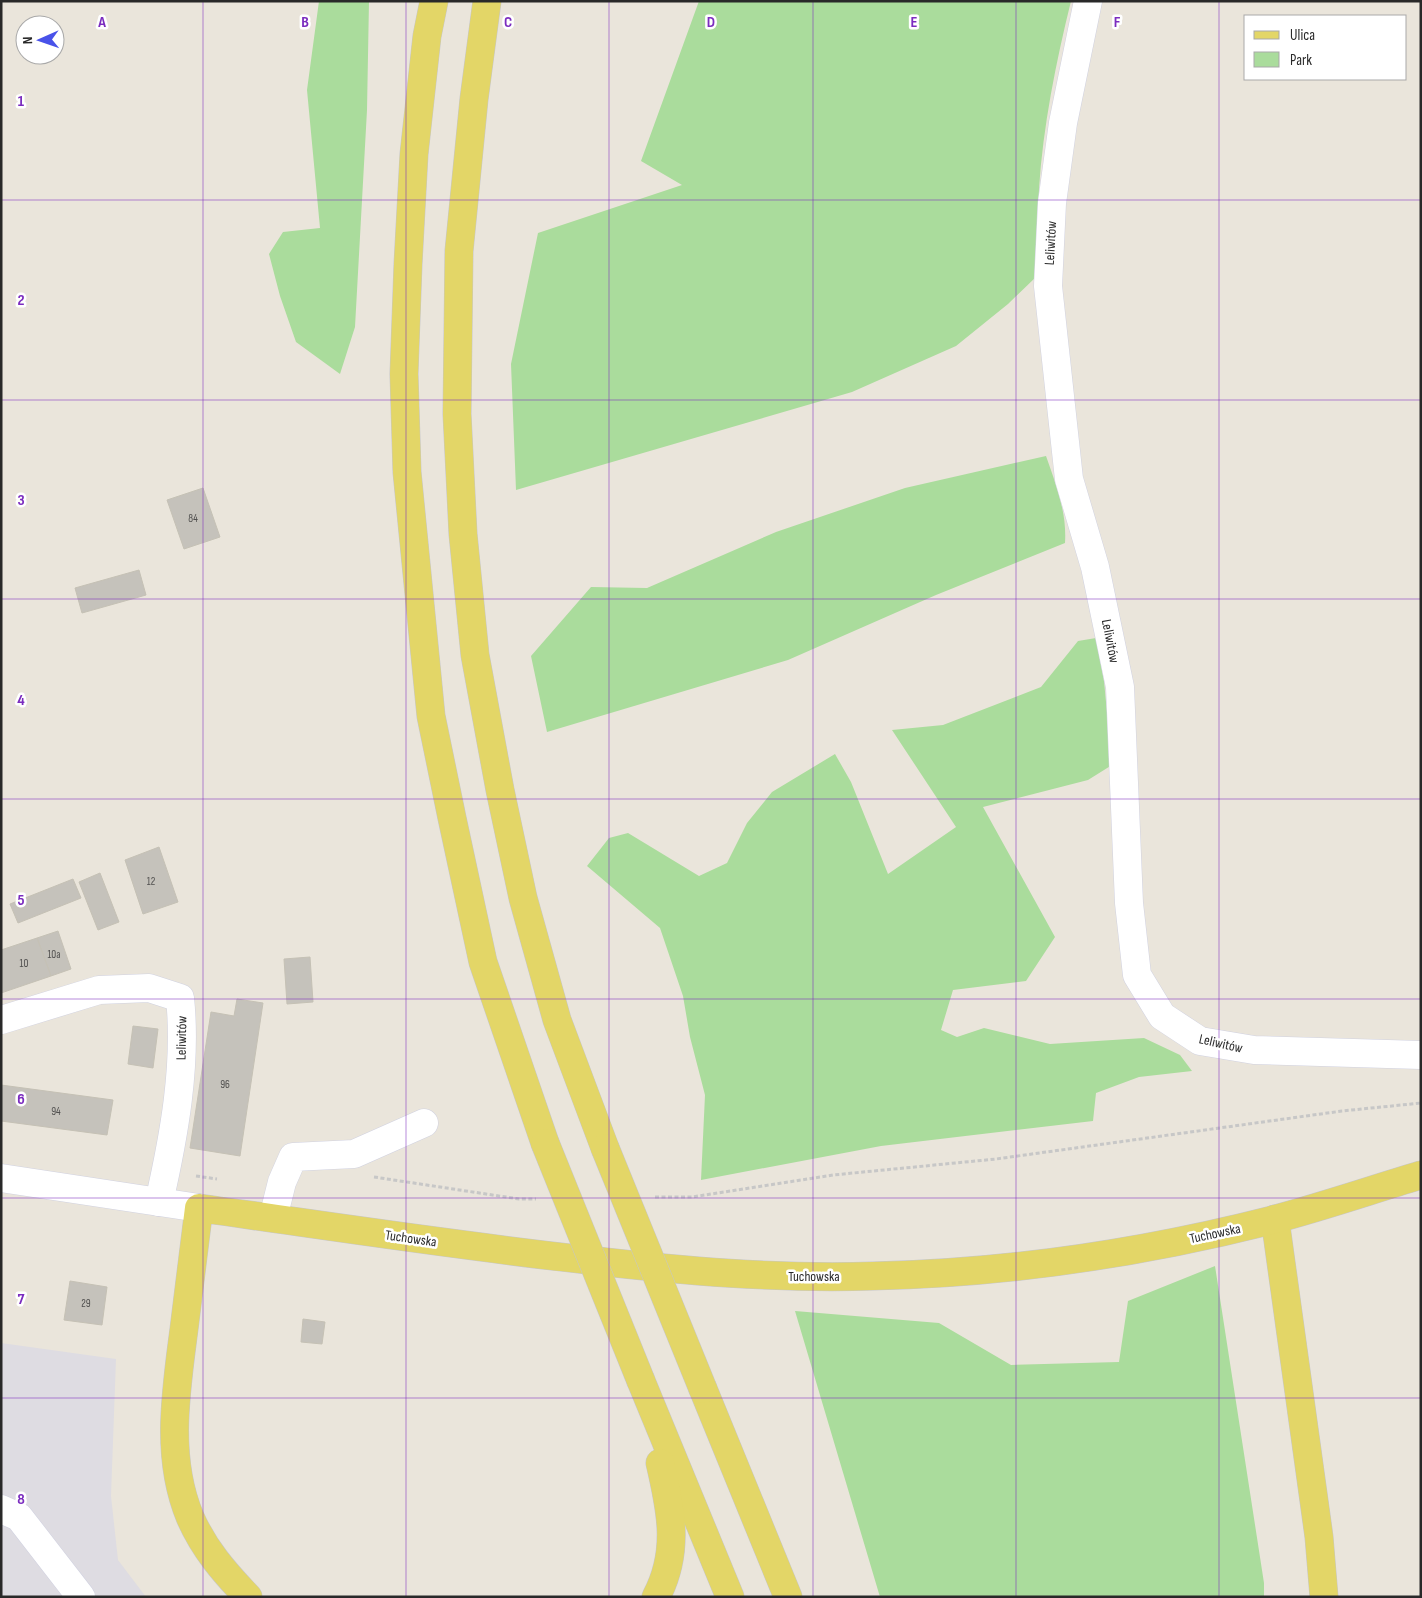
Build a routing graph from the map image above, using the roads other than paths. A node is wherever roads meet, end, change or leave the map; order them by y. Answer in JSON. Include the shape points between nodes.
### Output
{"nodes":[{"id":1,"x":434,"y":1,"type":"edge"},
{"id":2,"x":487,"y":1,"type":"edge"},
{"id":3,"x":1088,"y":1,"type":"edge"},
{"id":4,"x":1,"y":1020,"type":"edge"},
{"id":5,"x":1421,"y":1054,"type":"edge"},
{"id":6,"x":424,"y":1123,"type":"dead end"},
{"id":7,"x":1421,"y":1175,"type":"edge"},
{"id":8,"x":1,"y":1178,"type":"edge"},
{"id":9,"x":159,"y":1202,"type":"junction"},
{"id":10,"x":199,"y":1208,"type":"junction"},
{"id":11,"x":273,"y":1218,"type":"junction"},
{"id":12,"x":1274,"y":1220,"type":"junction"},
{"id":13,"x":641,"y":1381,"type":"junction"},
{"id":14,"x":1,"y":1509,"type":"edge"},
{"id":15,"x":81,"y":1597,"type":"edge"},
{"id":16,"x":248,"y":1597,"type":"edge"},
{"id":17,"x":656,"y":1597,"type":"edge"},
{"id":18,"x":730,"y":1597,"type":"edge"},
{"id":19,"x":788,"y":1597,"type":"edge"},
{"id":20,"x":1324,"y":1597,"type":"edge"}],
"edges":[{"from":1,"to":13,"type":"main road","bridge":true,"via":[[414,154],[404,374],[407,472],[431,716],[483,962],[544,1143]]},
{"from":2,"to":19,"type":"main road","bridge":true,"via":[[460,251],[457,414],[462,534],[475,655],[500,790],[523,898],[557,1020],[605,1148]]},
{"from":3,"to":5,"type":"street","name":"Leliwitów","via":[[1063,123],[1052,203],[1048,286],[1069,479],[1095,567],[1120,687],[1129,904],[1137,975],[1162,1016],[1200,1041],[1254,1050]]},
{"from":4,"to":9,"type":"street","name":"Leliwitów","via":[[100,990],[149,988],[180,998],[184,1030],[179,1081],[172,1147]]},
{"from":6,"to":11,"type":"street","via":[[354,1154],[293,1157],[282,1182]]},
{"from":7,"to":12,"type":"main road","name":"Tuchowska"},
{"from":8,"to":9,"type":"street","name":"Tuchowska"},
{"from":9,"to":10,"type":"street","name":"Tuchowska"},
{"from":10,"to":11,"type":"main road","name":"Tuchowska"},
{"from":10,"to":16,"type":"main road","via":[[176,1395],[174,1431],[178,1472],[190,1516],[214,1561]]},
{"from":11,"to":12,"type":"main road","name":"Tuchowska","via":[[504,1251],[769,1276],[864,1276],[1068,1260],[1145,1248]]},
{"from":12,"to":20,"type":"main road","via":[[1319,1537]]},
{"from":13,"to":17,"type":"main road","via":[[670,1505],[672,1546],[664,1582]]},
{"from":13,"to":18,"type":"main road"},
{"from":14,"to":15,"type":"street","via":[[19,1517]]}]}
